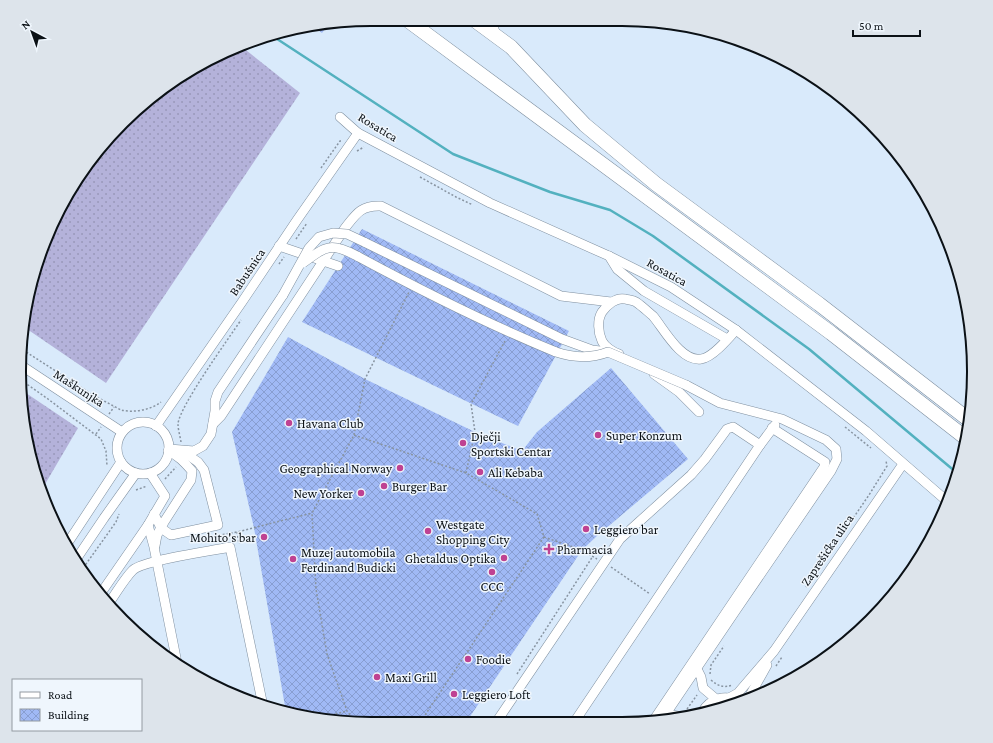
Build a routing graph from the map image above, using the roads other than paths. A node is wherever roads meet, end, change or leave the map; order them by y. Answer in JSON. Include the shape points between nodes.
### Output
{"nodes":[{"id":1,"x":415,"y":26,"type":"edge"},
{"id":2,"x":482,"y":26,"type":"edge"},
{"id":3,"x":493,"y":26,"type":"edge"},
{"id":4,"x":497,"y":37,"type":"junction"},
{"id":5,"x":340,"y":117,"type":"dead end"},
{"id":6,"x":358,"y":132,"type":"junction"},
{"id":7,"x":279,"y":246,"type":"junction"},
{"id":8,"x":609,"y":256,"type":"junction"},
{"id":9,"x":323,"y":262,"type":"junction"},
{"id":10,"x":299,"y":265,"type":"junction"},
{"id":11,"x":338,"y":266,"type":"dead end"},
{"id":12,"x":611,"y":302,"type":"junction"},
{"id":13,"x":736,"y":330,"type":"junction"},
{"id":14,"x":727,"y":339,"type":"junction"},
{"id":15,"x":608,"y":352,"type":"junction"},
{"id":16,"x":26,"y":369,"type":"edge"},
{"id":17,"x":699,"y":412,"type":"dead end"},
{"id":18,"x":964,"y":416,"type":"edge"},
{"id":19,"x":782,"y":419,"type":"junction"},
{"id":20,"x":213,"y":424,"type":"junction"},
{"id":21,"x":156,"y":426,"type":"junction"},
{"id":22,"x":772,"y":428,"type":"junction"},
{"id":23,"x":122,"y":432,"type":"junction"},
{"id":24,"x":961,"y":434,"type":"edge"},
{"id":25,"x":760,"y":445,"type":"junction"},
{"id":26,"x":181,"y":447,"type":"junction"},
{"id":27,"x":168,"y":450,"type":"junction"},
{"id":28,"x":121,"y":462,"type":"junction"},
{"id":29,"x":903,"y":464,"type":"junction"},
{"id":30,"x":136,"y":473,"type":"junction"},
{"id":31,"x":150,"y":473,"type":"junction"},
{"id":32,"x":943,"y":498,"type":"edge"},
{"id":33,"x":154,"y":514,"type":"junction"},
{"id":34,"x":148,"y":525,"type":"junction"},
{"id":35,"x":161,"y":528,"type":"junction"},
{"id":36,"x":70,"y":540,"type":"edge"},
{"id":37,"x":154,"y":547,"type":"junction"},
{"id":38,"x":79,"y":555,"type":"edge"},
{"id":39,"x":157,"y":561,"type":"junction"},
{"id":40,"x":104,"y":589,"type":"edge"},
{"id":41,"x":112,"y":599,"type":"edge"},
{"id":42,"x":774,"y":651,"type":"junction"},
{"id":43,"x":175,"y":656,"type":"edge"},
{"id":44,"x":697,"y":669,"type":"junction"},
{"id":45,"x":752,"y":692,"type":"edge"},
{"id":46,"x":729,"y":698,"type":"junction"},
{"id":47,"x":262,"y":699,"type":"edge"},
{"id":48,"x":716,"y":699,"type":"junction"},
{"id":49,"x":732,"y":699,"type":"edge"},
{"id":50,"x":707,"y":706,"type":"edge"},
{"id":51,"x":667,"y":714,"type":"edge"},
{"id":52,"x":657,"y":715,"type":"edge"},
{"id":53,"x":500,"y":717,"type":"edge"},
{"id":54,"x":578,"y":717,"type":"edge"}],
"edges":[{"from":1,"to":24,"type":"highway","via":[[831,333]]},
{"from":2,"to":4,"type":"highway"},
{"from":3,"to":4,"type":"street"},
{"from":4,"to":18,"type":"highway","via":[[511,47],[585,125],[656,184],[819,304]]},
{"from":5,"to":6,"type":"street","name":"Rosatica"},
{"from":6,"to":7,"type":"street","name":"Babušnica"},
{"from":6,"to":8,"type":"street","name":"Rosatica","via":[[490,203]]},
{"from":7,"to":9,"type":"street"},
{"from":7,"to":21,"type":"street","name":"Babušnica"},
{"from":8,"to":13,"type":"street","name":"Rosatica","via":[[671,287]]},
{"from":8,"to":14,"type":"street","via":[[617,269],[644,291]]},
{"from":9,"to":11,"type":"street"},
{"from":9,"to":12,"type":"street","via":[[356,213],[371,205],[381,206],[561,296]]},
{"from":9,"to":20,"type":"street","via":[[221,416]]},
{"from":10,"to":15,"type":"street","bridge":true,"via":[[320,250],[339,247],[509,333],[556,352],[570,357],[598,356]]},
{"from":10,"to":15,"type":"street","bridge":true,"via":[[319,237],[333,232],[347,234],[562,339],[592,350]]},
{"from":10,"to":20,"type":"street","bridge":true,"via":[[283,295],[218,392]]},
{"from":12,"to":14,"type":"street","via":[[620,298],[635,302],[652,316],[677,348],[691,358],[702,360]]},
{"from":12,"to":17,"type":"street","via":[[599,318],[602,342],[613,351],[640,363],[679,392]]},
{"from":13,"to":14,"type":"street"},
{"from":13,"to":29,"type":"street","name":"Rosatica","via":[[866,431]]},
{"from":15,"to":19,"type":"street","bridge":true,"via":[[686,384],[720,402]]},
{"from":16,"to":23,"type":"street","name":"Maškunjka"},
{"from":19,"to":22,"type":"street"},
{"from":19,"to":44,"type":"street","via":[[826,440],[836,449],[837,459]]},
{"from":20,"to":26,"type":"street","via":[[211,434],[203,446],[194,451]]},
{"from":21,"to":23,"type":"street","via":[[142,422],[127,427]]},
{"from":21,"to":27,"type":"street","via":[[166,436]]},
{"from":22,"to":25,"type":"street"},
{"from":22,"to":52,"type":"street","via":[[825,462],[824,467]]},
{"from":23,"to":28,"type":"street","via":[[117,447]]},
{"from":25,"to":53,"type":"street","via":[[733,427],[727,429],[691,475],[620,539]]},
{"from":25,"to":54,"type":"street"},
{"from":26,"to":27,"type":"street"},
{"from":26,"to":35,"type":"street","via":[[204,470],[218,525],[171,535]]},
{"from":27,"to":31,"type":"street","via":[[163,465]]},
{"from":27,"to":35,"type":"street","via":[[192,471],[191,480]]},
{"from":28,"to":30,"type":"street"},
{"from":28,"to":36,"type":"street"},
{"from":29,"to":32,"type":"street","name":"Rosatica"},
{"from":29,"to":42,"type":"street","name":"Zaprešićka ulica"},
{"from":30,"to":31,"type":"street"},
{"from":30,"to":38,"type":"street"},
{"from":31,"to":33,"type":"street","via":[[164,496]]},
{"from":33,"to":34,"type":"street"},
{"from":33,"to":35,"type":"street"},
{"from":34,"to":37,"type":"street"},
{"from":34,"to":40,"type":"street"},
{"from":35,"to":37,"type":"street"},
{"from":37,"to":39,"type":"street"},
{"from":39,"to":41,"type":"street","via":[[135,569]]},
{"from":39,"to":43,"type":"street"},
{"from":39,"to":47,"type":"street","via":[[230,547]]},
{"from":42,"to":45,"type":"street","name":"Zaprešićka ulica"},
{"from":42,"to":46,"type":"street","name":"Zaprešićka ulica","via":[[738,693]]},
{"from":44,"to":48,"type":"street","via":[[703,688]]},
{"from":44,"to":51,"type":"street"},
{"from":46,"to":48,"type":"street"},
{"from":46,"to":49,"type":"street"},
{"from":48,"to":50,"type":"street"}]}
